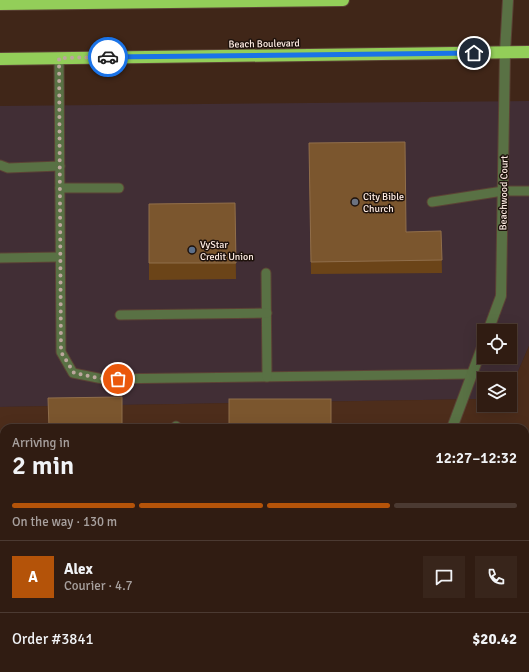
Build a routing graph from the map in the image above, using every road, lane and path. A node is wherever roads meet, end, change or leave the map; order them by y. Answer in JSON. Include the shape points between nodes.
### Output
{"nodes":[{"id":1,"x":343,"y":0,"type":"edge"},
{"id":2,"x":508,"y":0,"type":"edge"},
{"id":3,"x":123,"y":1,"type":"edge"},
{"id":4,"x":274,"y":1,"type":"edge"},
{"id":5,"x":31,"y":2,"type":"edge"},
{"id":6,"x":0,"y":4,"type":"edge"},
{"id":7,"x":506,"y":52,"type":"junction"},
{"id":8,"x":529,"y":52,"type":"edge"},
{"id":9,"x":59,"y":58,"type":"junction"},
{"id":10,"x":0,"y":59,"type":"edge"},
{"id":11,"x":0,"y":165,"type":"edge"},
{"id":12,"x":60,"y":166,"type":"junction"},
{"id":13,"x":60,"y":188,"type":"junction"},
{"id":14,"x":119,"y":188,"type":"dead end"},
{"id":15,"x":503,"y":191,"type":"junction"},
{"id":16,"x":529,"y":191,"type":"edge"},
{"id":17,"x":432,"y":202,"type":"dead end"},
{"id":18,"x":60,"y":257,"type":"junction"},
{"id":19,"x":0,"y":258,"type":"edge"},
{"id":20,"x":266,"y":273,"type":"dead end"},
{"id":21,"x":266,"y":313,"type":"junction"},
{"id":22,"x":120,"y":315,"type":"dead end"},
{"id":23,"x":491,"y":324,"type":"edge"},
{"id":24,"x":477,"y":361,"type":"edge"},
{"id":25,"x":472,"y":374,"type":"junction"},
{"id":26,"x":267,"y":377,"type":"junction"},
{"id":27,"x":455,"y":424,"type":"edge"}],
"edges":[{"from":1,"to":4,"type":"highway"},
{"from":2,"to":7,"type":"street","name":"Beachwood Court"},
{"from":3,"to":4,"type":"highway"},
{"from":3,"to":5,"type":"highway"},
{"from":5,"to":6,"type":"highway"},
{"from":7,"to":8,"type":"highway","name":"Beach Boulevard"},
{"from":7,"to":9,"type":"highway","name":"Beach Boulevard"},
{"from":7,"to":15,"type":"street","name":"Beachwood Court"},
{"from":9,"to":10,"type":"highway","name":"Beach Boulevard"},
{"from":9,"to":12,"type":"lane"},
{"from":11,"to":12,"type":"lane","via":[[8,168]]},
{"from":12,"to":13,"type":"lane"},
{"from":13,"to":14,"type":"lane"},
{"from":13,"to":18,"type":"lane"},
{"from":15,"to":16,"type":"lane"},
{"from":15,"to":17,"type":"lane"},
{"from":15,"to":23,"type":"street","name":"Beachwood Court","via":[[501,296]]},
{"from":18,"to":19,"type":"lane"},
{"from":18,"to":26,"type":"lane","via":[[61,352],[74,373],[103,379]]},
{"from":20,"to":21,"type":"lane"},
{"from":21,"to":22,"type":"lane"},
{"from":21,"to":26,"type":"lane"},
{"from":24,"to":25,"type":"street"},
{"from":25,"to":26,"type":"lane"},
{"from":25,"to":27,"type":"street"}]}
